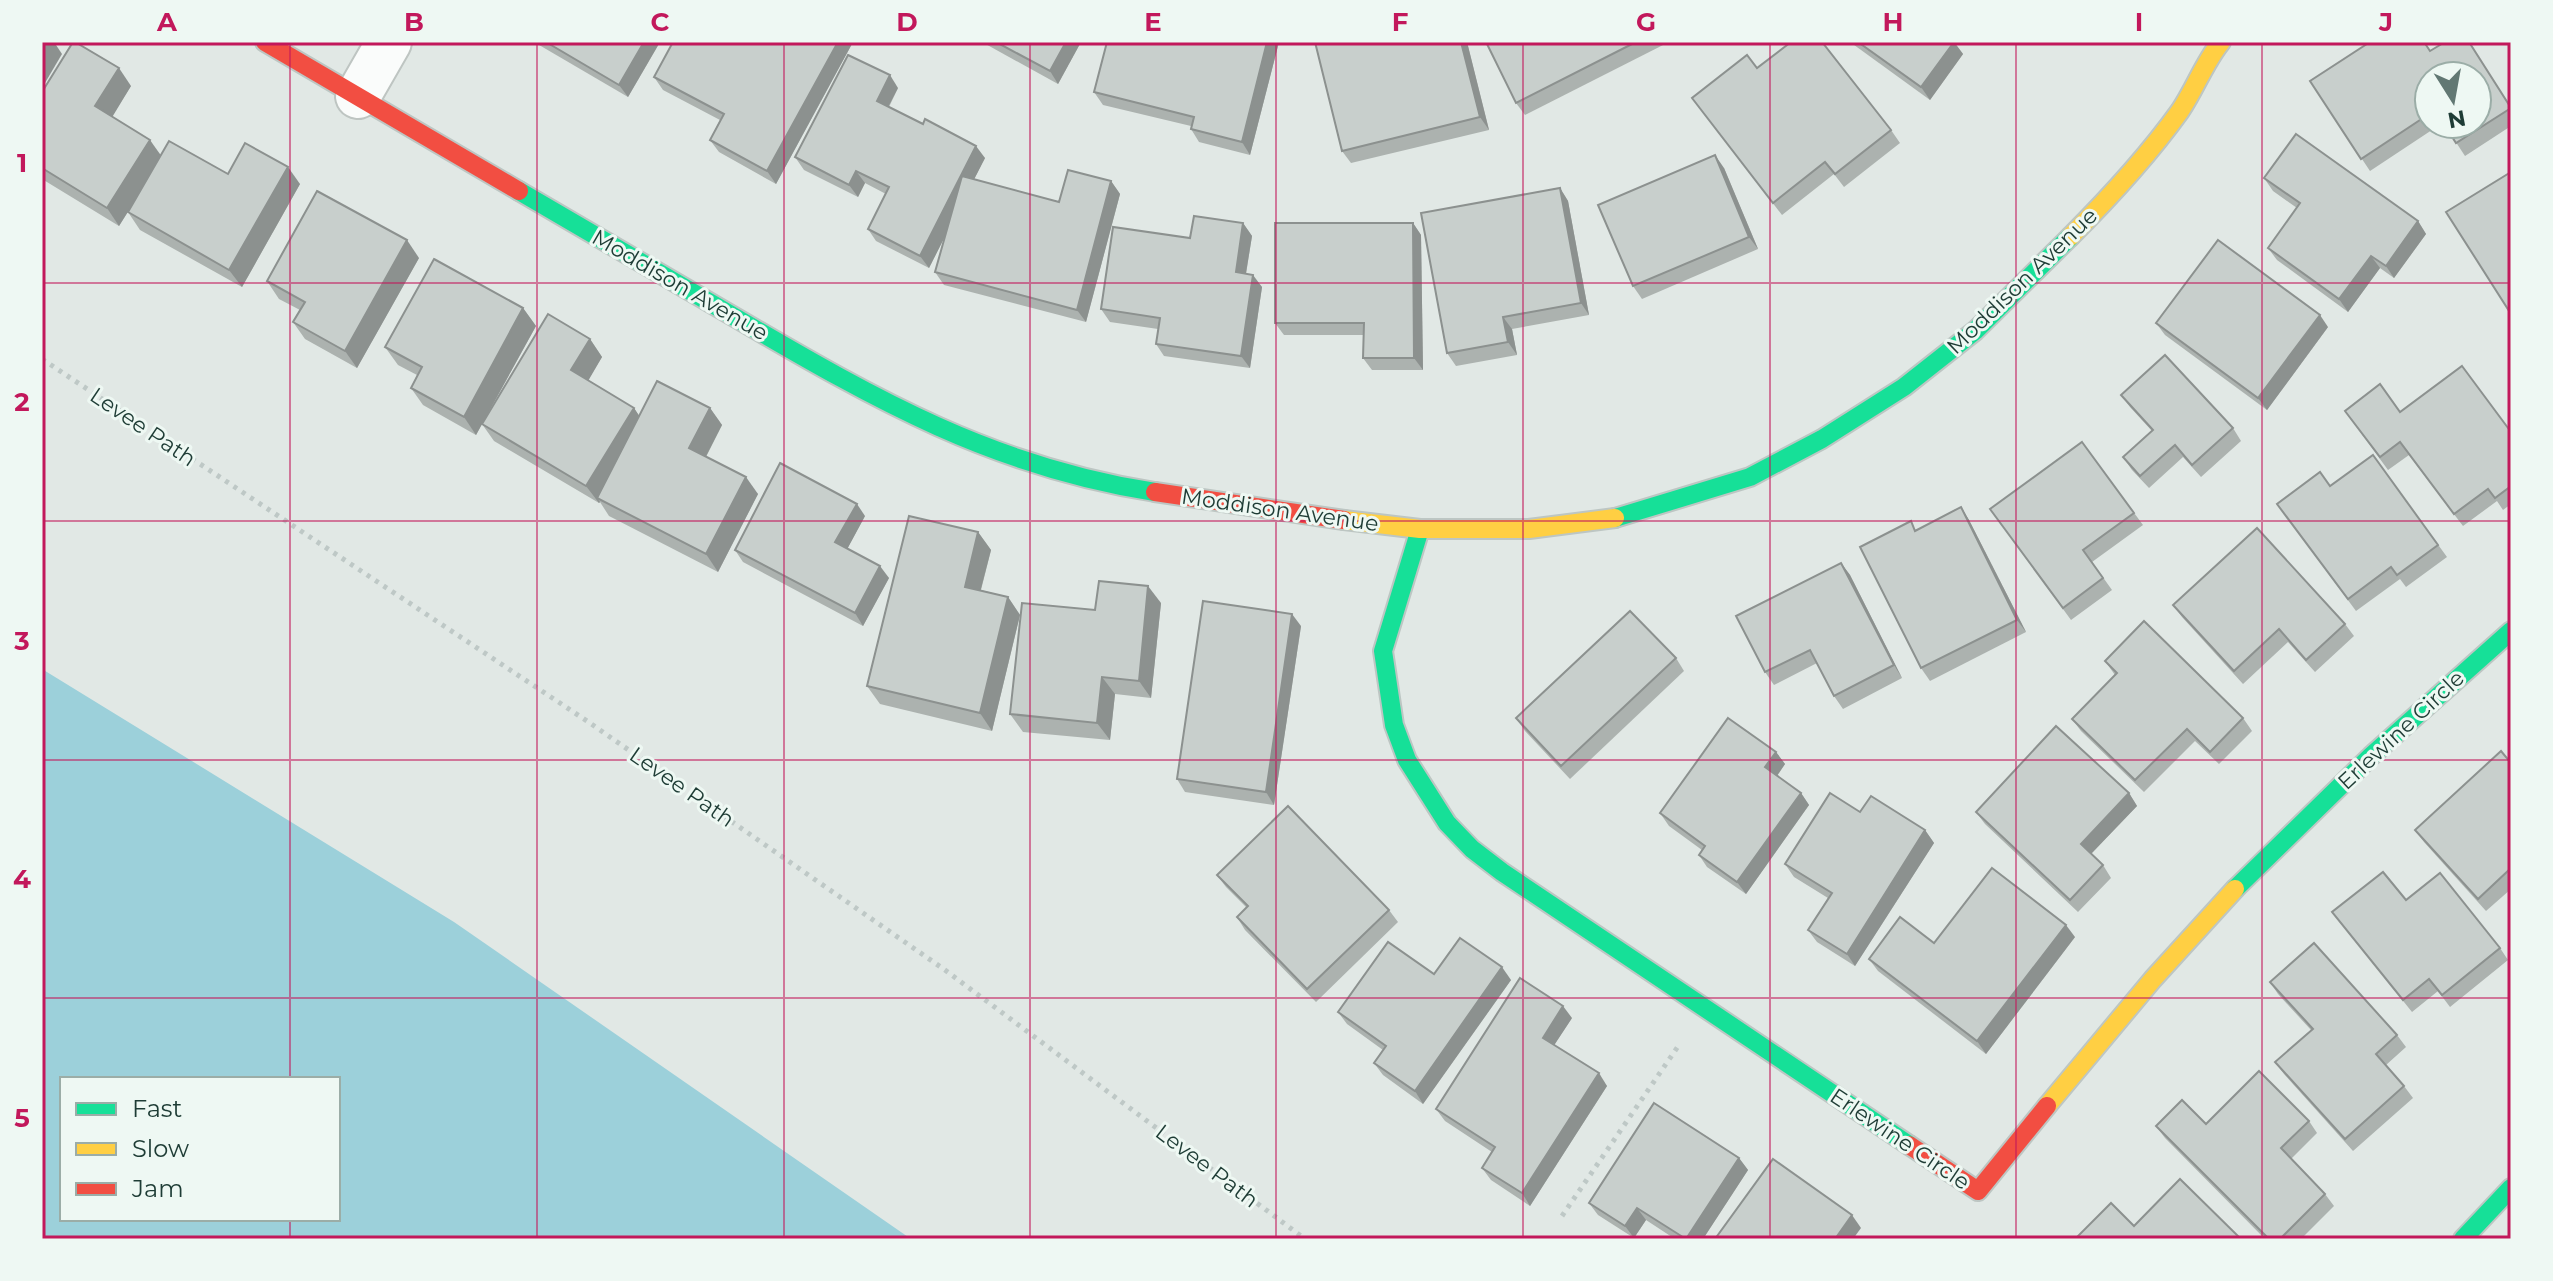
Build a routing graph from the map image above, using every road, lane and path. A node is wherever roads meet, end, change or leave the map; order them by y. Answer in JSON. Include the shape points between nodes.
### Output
{"nodes":[{"id":1,"x":265,"y":42,"type":"edge"},
{"id":2,"x":389,"y":42,"type":"edge"},
{"id":3,"x":2221,"y":42,"type":"edge"},
{"id":4,"x":358,"y":96,"type":"junction"},
{"id":5,"x":42,"y":359,"type":"edge"},
{"id":6,"x":1420,"y":529,"type":"junction"},
{"id":7,"x":2511,"y":631,"type":"edge"},
{"id":8,"x":1704,"y":1008,"type":"junction"},
{"id":9,"x":2511,"y":1188,"type":"edge"},
{"id":10,"x":1562,"y":1216,"type":"dead end"},
{"id":11,"x":1305,"y":1239,"type":"edge"},
{"id":12,"x":2463,"y":1239,"type":"edge"}],
"edges":[{"from":1,"to":4,"type":"main road","name":"Moddison Avenue"},
{"from":2,"to":4,"type":"street"},
{"from":3,"to":6,"type":"main road","name":"Moddison Avenue","via":[[2181,109],[2118,189],[2054,255],[1975,331],[1904,387],[1822,439],[1750,477],[1626,516],[1529,529]]},
{"from":4,"to":6,"type":"main road","name":"Moddison Avenue","via":[[855,388],[941,430],[1029,464],[1122,487]]},
{"from":5,"to":11,"type":"path","name":"Levee Path","via":[[587,721],[945,970]]},
{"from":6,"to":8,"type":"main road","name":"Erlewine Circle","via":[[1383,651],[1394,725],[1425,792],[1455,832],[1502,872]]},
{"from":7,"to":8,"type":"main road","name":"Erlewine Circle","via":[[2284,840],[2153,979],[1978,1191]]},
{"from":8,"to":10,"type":"path"},
{"from":9,"to":12,"type":"main road"}]}
